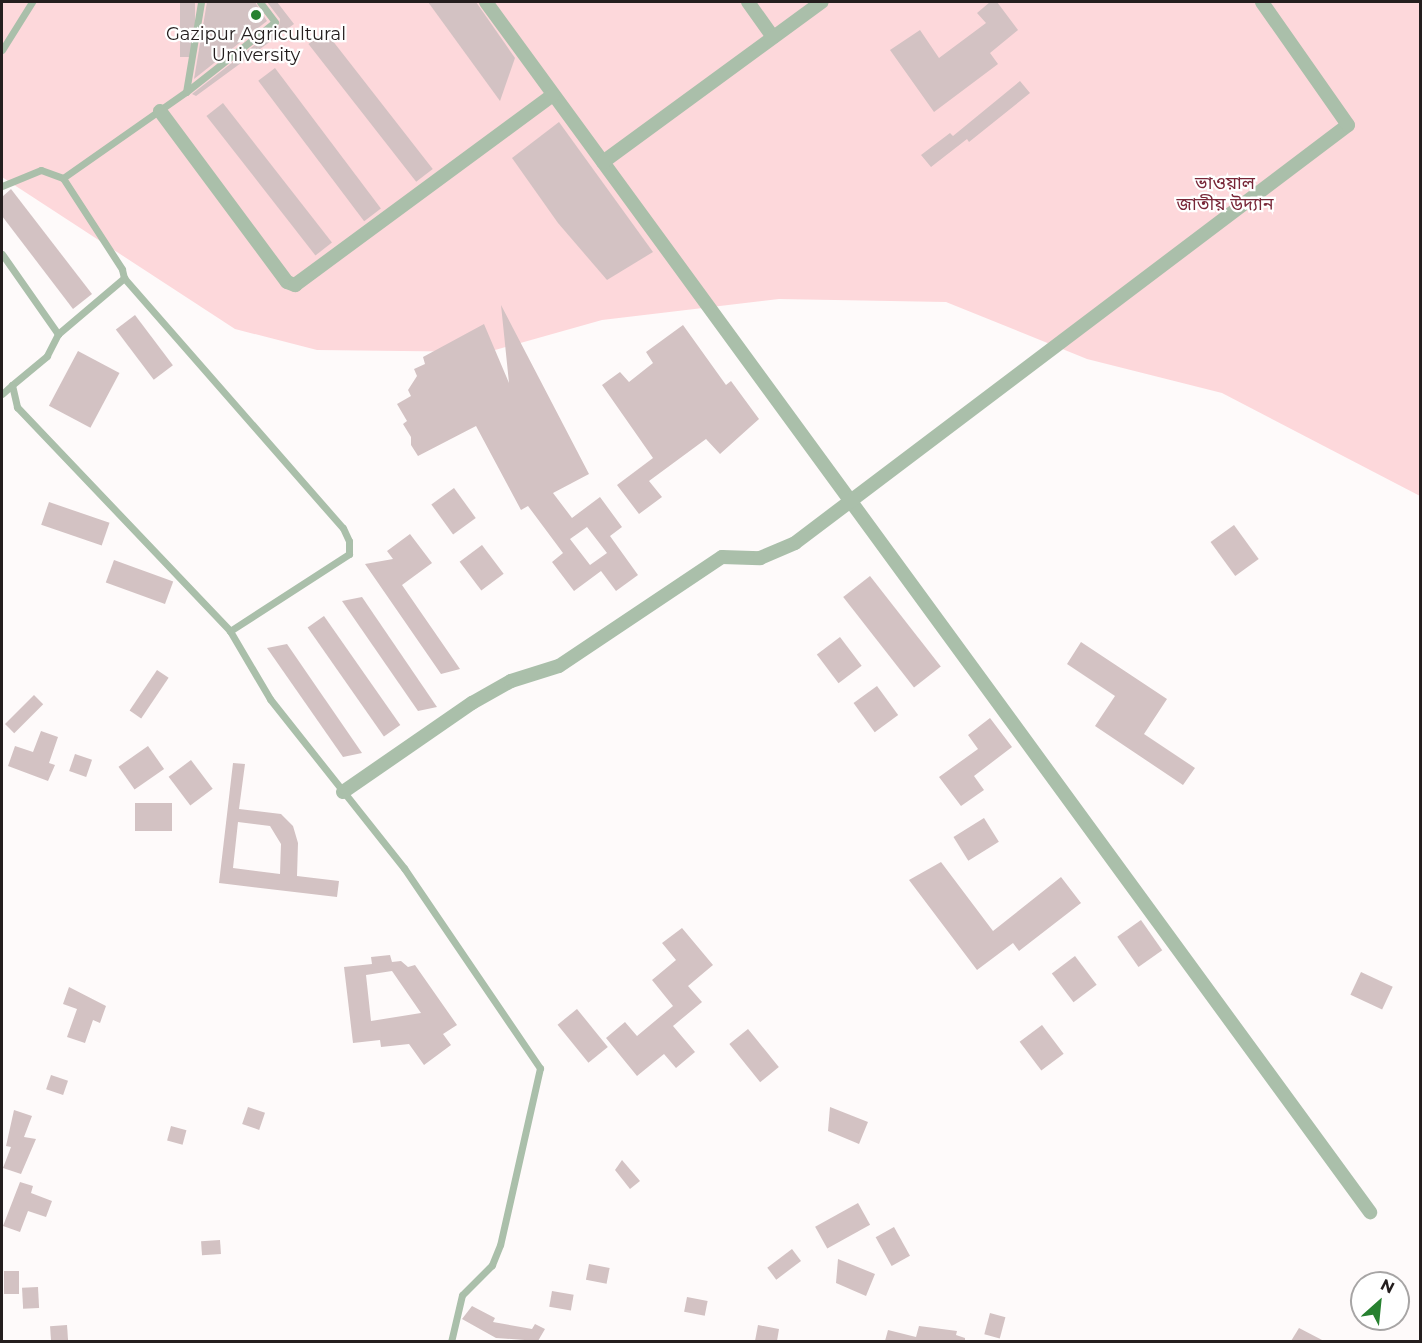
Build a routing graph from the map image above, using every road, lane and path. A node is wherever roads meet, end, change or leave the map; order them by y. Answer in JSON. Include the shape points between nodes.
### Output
{"nodes":[{"id":1,"x":32,"y":2,"type":"edge"},
{"id":2,"x":201,"y":2,"type":"edge"},
{"id":3,"x":260,"y":2,"type":"edge"},
{"id":4,"x":486,"y":2,"type":"edge"},
{"id":5,"x":748,"y":2,"type":"edge"},
{"id":6,"x":822,"y":2,"type":"edge"},
{"id":7,"x":1262,"y":2,"type":"edge"},
{"id":8,"x":773,"y":37,"type":"junction"},
{"id":9,"x":2,"y":50,"type":"edge"},
{"id":10,"x":186,"y":92,"type":"junction"},
{"id":11,"x":553,"y":95,"type":"junction"},
{"id":12,"x":160,"y":111,"type":"junction"},
{"id":13,"x":603,"y":162,"type":"junction"},
{"id":14,"x":63,"y":178,"type":"junction"},
{"id":15,"x":2,"y":186,"type":"edge"},
{"id":16,"x":2,"y":254,"type":"edge"},
{"id":17,"x":124,"y":278,"type":"junction"},
{"id":18,"x":58,"y":334,"type":"junction"},
{"id":19,"x":12,"y":385,"type":"junction"},
{"id":20,"x":2,"y":394,"type":"edge"},
{"id":21,"x":848,"y":501,"type":"junction"},
{"id":22,"x":230,"y":631,"type":"junction"},
{"id":23,"x":343,"y":792,"type":"junction"},
{"id":24,"x":1370,"y":1212,"type":"dead end"},
{"id":25,"x":451,"y":1341,"type":"edge"}],
"edges":[{"from":1,"to":9,"type":"lane"},
{"from":2,"to":10,"type":"lane"},
{"from":3,"to":10,"type":"lane","via":[[275,22]]},
{"from":4,"to":11,"type":"street"},
{"from":5,"to":8,"type":"street"},
{"from":6,"to":8,"type":"street"},
{"from":7,"to":21,"type":"street","via":[[1348,125]]},
{"from":8,"to":13,"type":"street"},
{"from":10,"to":12,"type":"lane"},
{"from":11,"to":12,"type":"street","via":[[295,285],[287,282]]},
{"from":11,"to":13,"type":"street"},
{"from":12,"to":14,"type":"lane"},
{"from":13,"to":21,"type":"street"},
{"from":14,"to":15,"type":"lane","via":[[41,170]]},
{"from":14,"to":17,"type":"lane","via":[[122,268]]},
{"from":16,"to":18,"type":"lane"},
{"from":17,"to":18,"type":"lane"},
{"from":17,"to":22,"type":"lane","via":[[344,528],[349,541],[349,554]]},
{"from":18,"to":19,"type":"lane","via":[[47,356]]},
{"from":19,"to":20,"type":"lane"},
{"from":19,"to":22,"type":"lane","via":[[16,407]]},
{"from":21,"to":23,"type":"street","via":[[778,553],[760,558],[722,557],[559,666],[511,681],[472,703]]},
{"from":21,"to":24,"type":"street"},
{"from":22,"to":23,"type":"lane","via":[[270,699]]},
{"from":23,"to":25,"type":"lane","via":[[404,868],[540,1068],[500,1245],[492,1265],[462,1295]]}]}
